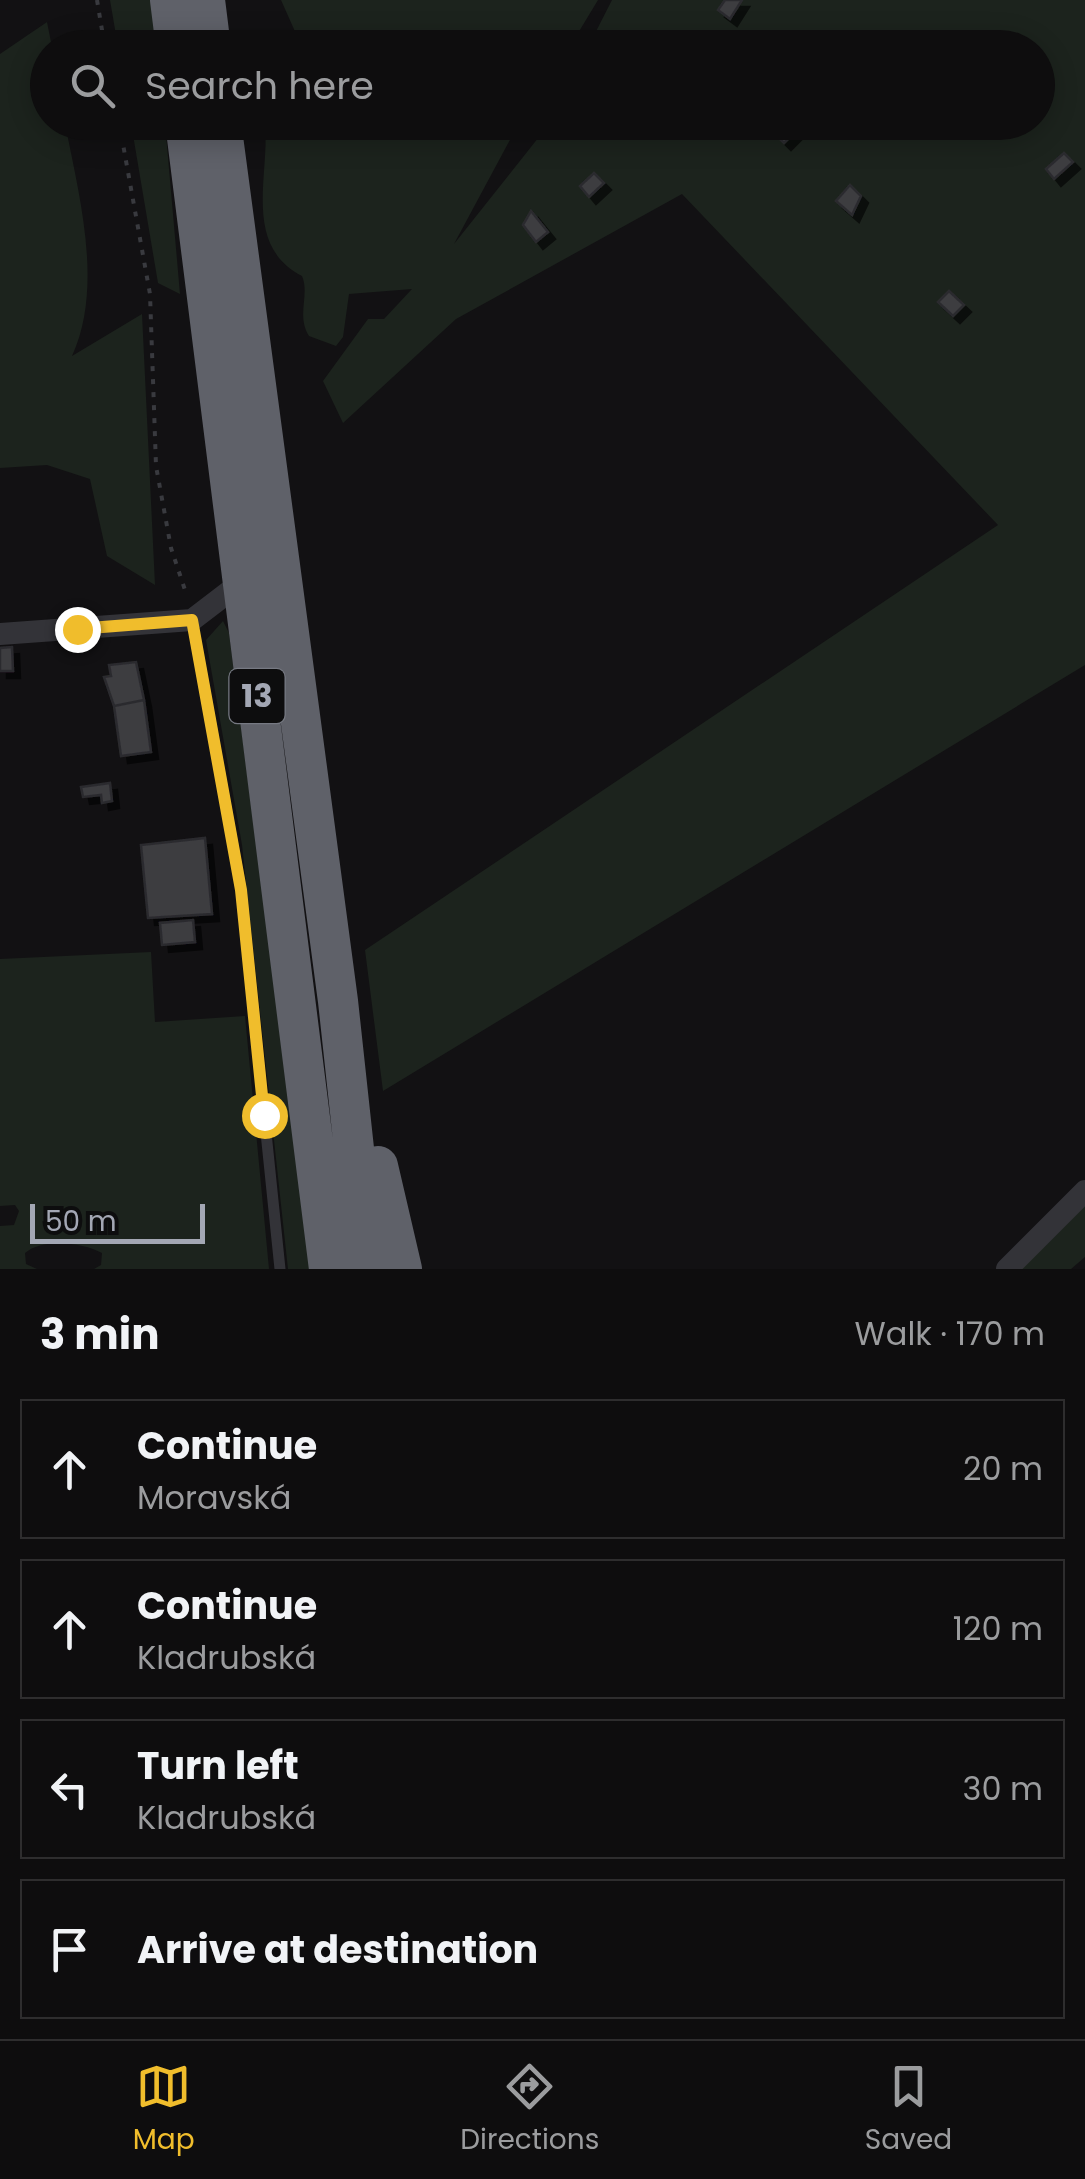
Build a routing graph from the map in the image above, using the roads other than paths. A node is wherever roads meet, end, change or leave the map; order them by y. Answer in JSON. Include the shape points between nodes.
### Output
{"nodes":[{"id":1,"x":170,"y":0,"type":"edge"},
{"id":2,"x":206,"y":0,"type":"edge"},
{"id":3,"x":174,"y":30,"type":"edge"},
{"id":4,"x":210,"y":30,"type":"edge"},
{"id":5,"x":187,"y":140,"type":"edge"},
{"id":6,"x":223,"y":140,"type":"edge"},
{"id":7,"x":243,"y":581,"type":"junction"},
{"id":8,"x":192,"y":620,"type":"junction"},
{"id":9,"x":0,"y":634,"type":"edge"},
{"id":10,"x":338,"y":1001,"type":"junction"},
{"id":11,"x":1085,"y":1191,"type":"edge"},
{"id":12,"x":280,"y":1269,"type":"edge"},
{"id":13,"x":330,"y":1269,"type":"edge"},
{"id":14,"x":368,"y":1269,"type":"edge"},
{"id":15,"x":402,"y":1269,"type":"edge"},
{"id":16,"x":1007,"y":1269,"type":"edge"}],
"edges":[{"from":1,"to":3,"type":"highway"},
{"from":2,"to":4,"type":"highway"},
{"from":5,"to":7,"type":"highway","number":"13"},
{"from":6,"to":10,"type":"highway","number":"13"},
{"from":7,"to":8,"type":"street"},
{"from":7,"to":13,"type":"highway","number":"13"},
{"from":8,"to":9,"type":"street"},
{"from":8,"to":12,"type":"lane","via":[[241,890]]},
{"from":10,"to":14,"type":"highway","number":"13"},
{"from":10,"to":15,"type":"highway"},
{"from":11,"to":16,"type":"street"}]}
